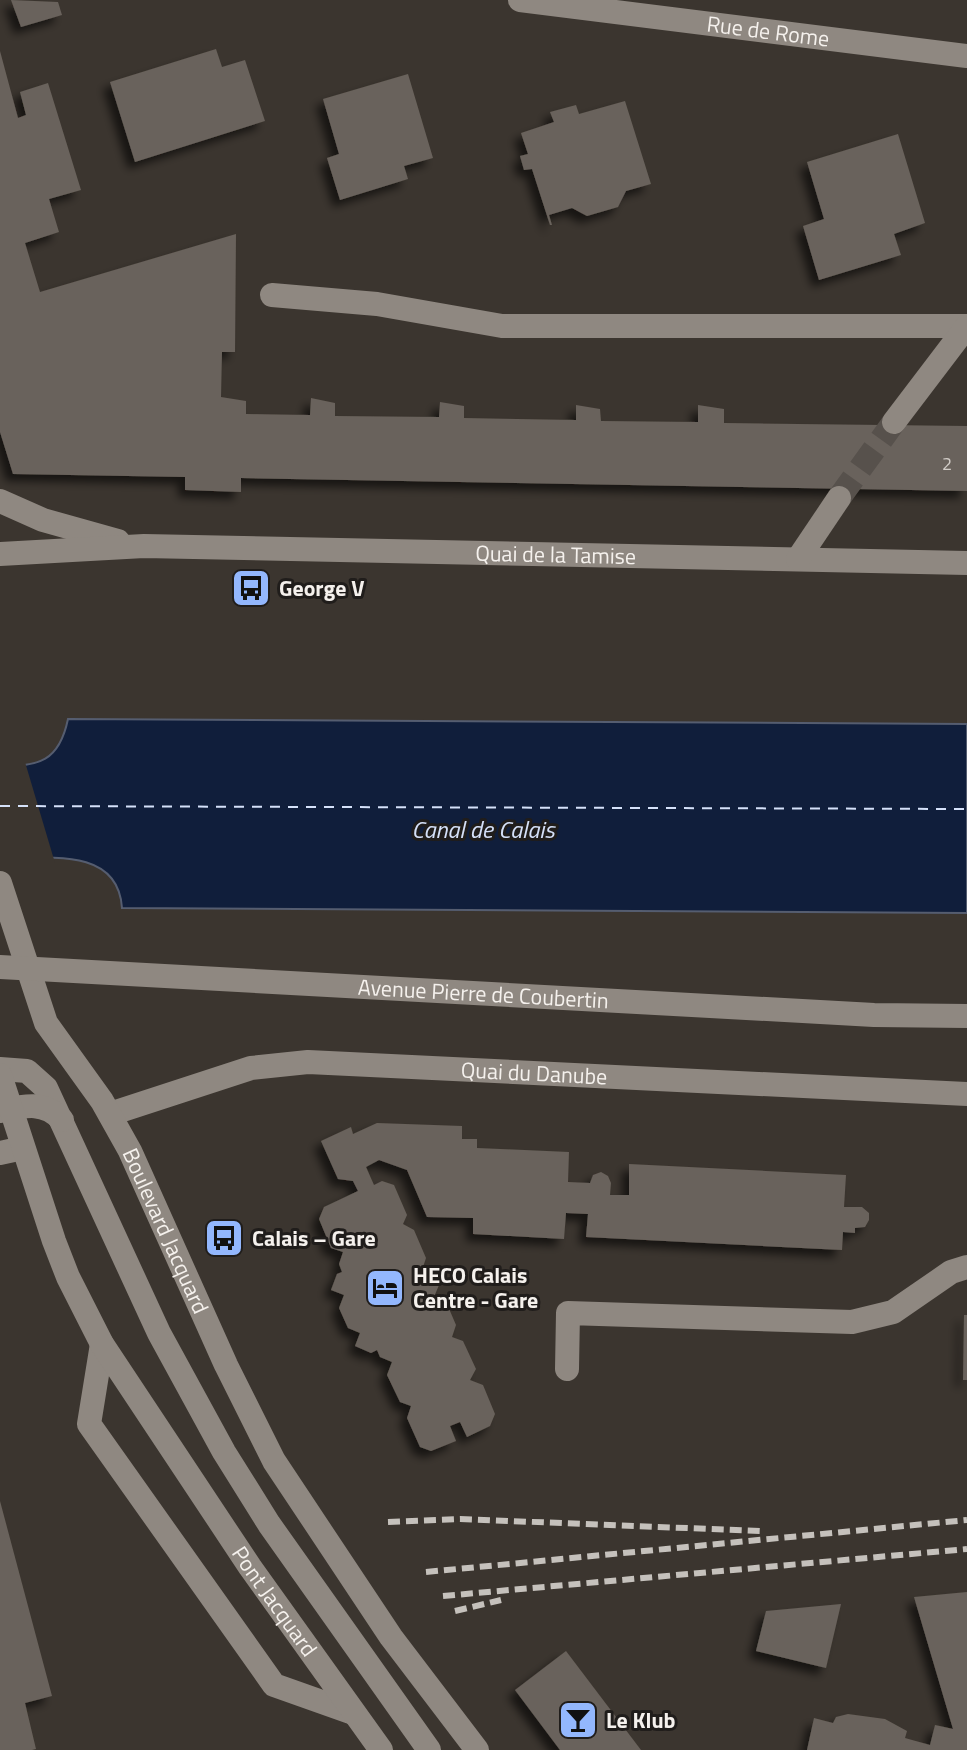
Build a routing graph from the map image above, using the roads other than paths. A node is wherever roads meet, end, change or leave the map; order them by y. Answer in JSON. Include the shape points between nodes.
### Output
{"nodes":[{"id":1,"x":520,"y":0,"type":"edge"},
{"id":2,"x":967,"y":56,"type":"edge"},
{"id":3,"x":272,"y":295,"type":"dead end"},
{"id":4,"x":967,"y":326,"type":"edge"},
{"id":5,"x":894,"y":422,"type":"tunnel mouth"},
{"id":6,"x":839,"y":498,"type":"tunnel mouth"},
{"id":7,"x":0,"y":501,"type":"edge"},
{"id":8,"x":144,"y":546,"type":"junction"},
{"id":9,"x":0,"y":554,"type":"edge"},
{"id":10,"x":798,"y":559,"type":"junction"},
{"id":11,"x":967,"y":563,"type":"edge"},
{"id":12,"x":0,"y":883,"type":"edge"},
{"id":13,"x":0,"y":967,"type":"edge"},
{"id":14,"x":967,"y":1016,"type":"edge"},
{"id":15,"x":0,"y":1072,"type":"edge"},
{"id":16,"x":967,"y":1094,"type":"edge"},
{"id":17,"x":5,"y":1110,"type":"edge"},
{"id":18,"x":110,"y":1114,"type":"junction"},
{"id":19,"x":62,"y":1120,"type":"junction"},
{"id":20,"x":12,"y":1151,"type":"edge"},
{"id":21,"x":967,"y":1267,"type":"edge"},
{"id":22,"x":102,"y":1344,"type":"junction"},
{"id":23,"x":567,"y":1369,"type":"dead end"},
{"id":24,"x":358,"y":1720,"type":"junction"},
{"id":25,"x":381,"y":1750,"type":"edge"},
{"id":26,"x":429,"y":1750,"type":"edge"},
{"id":27,"x":477,"y":1750,"type":"edge"}],
"edges":[{"from":1,"to":2,"type":"street","name":"Rue de Rome"},
{"from":3,"to":4,"type":"street","via":[[377,304],[502,326]]},
{"from":4,"to":5,"type":"street"},
{"from":6,"to":10,"type":"street"},
{"from":7,"to":8,"type":"street","name":"Quai de la Tamise","via":[[78,531]]},
{"from":8,"to":9,"type":"street","name":"Quai de la Tamise"},
{"from":8,"to":10,"type":"street","name":"Quai de la Tamise"},
{"from":10,"to":11,"type":"street","name":"Quai de la Tamise"},
{"from":12,"to":18,"type":"street","name":"Boulevard Jacquard","via":[[40,1009]]},
{"from":13,"to":14,"type":"street","name":"Avenue Pierre de Coubertin"},
{"from":15,"to":17,"type":"street"},
{"from":15,"to":19,"type":"street","via":[[33,1074]]},
{"from":16,"to":18,"type":"street","name":"Quai du Danube","via":[[308,1062],[251,1068]]},
{"from":17,"to":19,"type":"street","via":[[41,1106]]},
{"from":17,"to":20,"type":"street"},
{"from":18,"to":27,"type":"street","name":"Boulevard Jacquard","via":[[274,1461],[375,1615]]},
{"from":19,"to":26,"type":"street","via":[[159,1333],[238,1475]]},
{"from":20,"to":22,"type":"street"},
{"from":21,"to":23,"type":"street","via":[[951,1272],[893,1312],[852,1322],[568,1313]]},
{"from":22,"to":24,"type":"street","name":"Pont Jacquard"},
{"from":22,"to":24,"type":"street","via":[[89,1424],[274,1685]]},
{"from":24,"to":25,"type":"street"}]}
